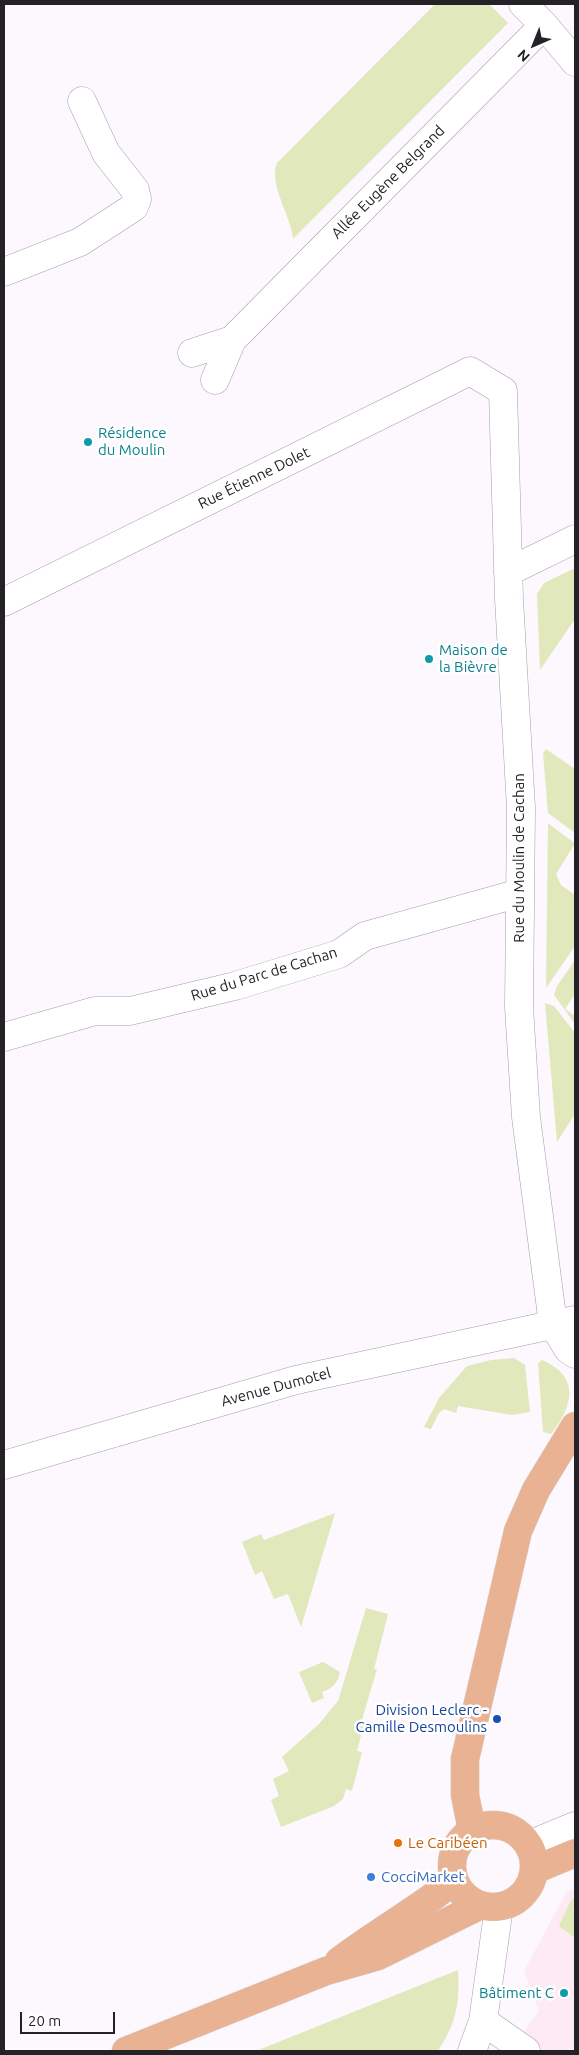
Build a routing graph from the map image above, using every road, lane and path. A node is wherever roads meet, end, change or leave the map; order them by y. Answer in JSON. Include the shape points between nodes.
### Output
{"nodes":[{"id":1,"x":523,"y":4,"type":"edge"},
{"id":2,"x":544,"y":25,"type":"junction"},
{"id":3,"x":575,"y":62,"type":"edge"},
{"id":4,"x":82,"y":101,"type":"dead end"},
{"id":5,"x":4,"y":272,"type":"edge"},
{"id":6,"x":232,"y":340,"type":"junction"},
{"id":7,"x":192,"y":353,"type":"dead end"},
{"id":8,"x":215,"y":380,"type":"dead end"},
{"id":9,"x":503,"y":391,"type":"joint"},
{"id":10,"x":575,"y":539,"type":"edge"},
{"id":11,"x":508,"y":572,"type":"junction"},
{"id":12,"x":4,"y":602,"type":"edge"},
{"id":13,"x":520,"y":893,"type":"junction"},
{"id":14,"x":4,"y":1037,"type":"edge"},
{"id":15,"x":564,"y":1322,"type":"edge"},
{"id":16,"x":575,"y":1354,"type":"edge"},
{"id":17,"x":575,"y":1426,"type":"edge"},
{"id":18,"x":575,"y":1456,"type":"edge"},
{"id":19,"x":4,"y":1464,"type":"edge"},
{"id":20,"x":536,"y":1490,"type":"junction"},
{"id":21,"x":575,"y":1826,"type":"edge"},
{"id":22,"x":472,"y":1830,"type":"junction"},
{"id":23,"x":575,"y":1853,"type":"edge"},
{"id":24,"x":532,"y":1857,"type":"junction"},
{"id":25,"x":454,"y":1881,"type":"junction"},
{"id":26,"x":490,"y":1906,"type":"junction"},
{"id":27,"x":326,"y":1971,"type":"junction"},
{"id":28,"x":483,"y":2021,"type":"junction"},
{"id":29,"x":126,"y":2051,"type":"edge"},
{"id":30,"x":472,"y":2051,"type":"edge"},
{"id":31,"x":526,"y":2051,"type":"edge"}],
"edges":[{"from":1,"to":2,"type":"street"},
{"from":2,"to":3,"type":"street"},
{"from":2,"to":6,"type":"street","name":"Allée Eugène Belgrand"},
{"from":4,"to":5,"type":"street","via":[[106,153],[135,190],[137,199],[134,207],[80,242]]},
{"from":6,"to":7,"type":"street","name":"Allée Eugène Belgrand"},
{"from":6,"to":8,"type":"street","name":"Allée Eugène Belgrand"},
{"from":9,"to":11,"type":"street","name":"Rue du Moulin de Cachan"},
{"from":9,"to":12,"type":"street","name":"Rue Étienne Dolet","via":[[470,371]]},
{"from":10,"to":11,"type":"street"},
{"from":11,"to":13,"type":"street","name":"Rue du Moulin de Cachan","via":[[520,808]]},
{"from":13,"to":14,"type":"street","name":"Rue du Parc de Cachan","via":[[365,936],[338,954],[235,986],[130,1011],[94,1011]]},
{"from":13,"to":15,"type":"street","name":"Rue du Moulin de Cachan","via":[[519,1006],[526,1118]]},
{"from":15,"to":16,"type":"street","via":[[568,1349]]},
{"from":15,"to":19,"type":"street","name":"Avenue Dumotel","via":[[296,1380]]},
{"from":17,"to":20,"type":"main road"},
{"from":18,"to":20,"type":"main road"},
{"from":20,"to":22,"type":"main road","via":[[518,1531],[465,1759],[465,1795]]},
{"from":21,"to":24,"type":"street"},
{"from":22,"to":24,"type":"main road","via":[[489,1824],[515,1830]]},
{"from":22,"to":25,"type":"main road","via":[[457,1844],[452,1856]]},
{"from":23,"to":24,"type":"main road"},
{"from":24,"to":26,"type":"main road","via":[[527,1890],[518,1899]]},
{"from":25,"to":26,"type":"main road","via":[[470,1900]]},
{"from":25,"to":27,"type":"main road"},
{"from":26,"to":27,"type":"main road","via":[[378,1956]]},
{"from":26,"to":28,"type":"street"},
{"from":27,"to":29,"type":"main road"},
{"from":28,"to":30,"type":"street"},
{"from":28,"to":31,"type":"street"}]}
